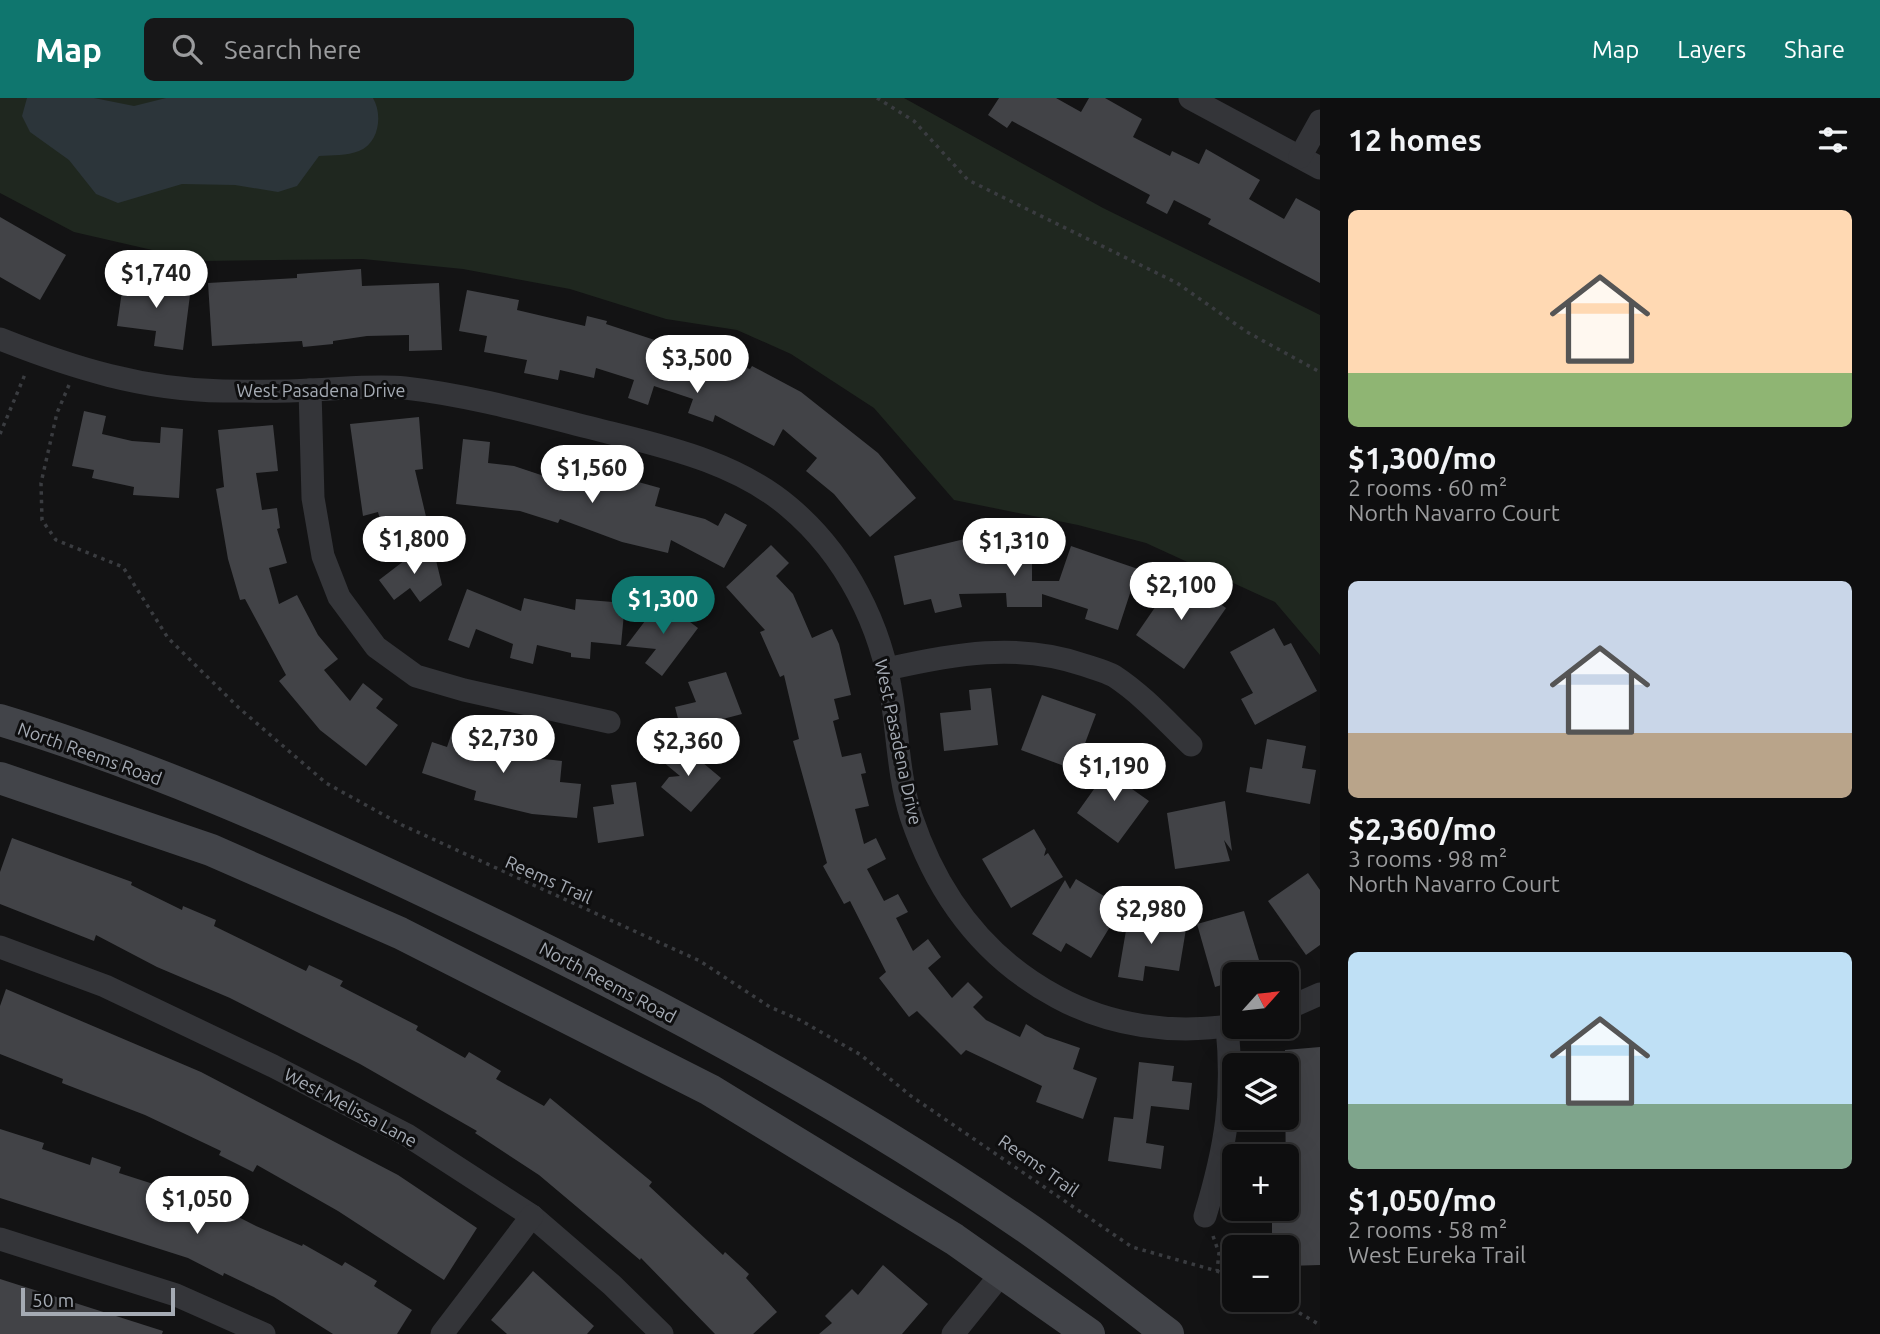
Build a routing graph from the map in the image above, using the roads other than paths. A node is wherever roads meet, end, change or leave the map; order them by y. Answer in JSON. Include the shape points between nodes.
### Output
{"nodes":[{"id":1,"x":1190,"y":98,"type":"edge"},
{"id":2,"x":1320,"y":121,"type":"edge"},
{"id":3,"x":1310,"y":163,"type":"edge"},
{"id":4,"x":0,"y":339,"type":"edge"},
{"id":5,"x":310,"y":390,"type":"junction"},
{"id":6,"x":887,"y":669,"type":"junction"},
{"id":7,"x":0,"y":720,"type":"edge"},
{"id":8,"x":609,"y":722,"type":"dead end"},
{"id":9,"x":1191,"y":744,"type":"dead end"},
{"id":10,"x":0,"y":778,"type":"edge"},
{"id":11,"x":0,"y":947,"type":"edge"},
{"id":12,"x":1320,"y":995,"type":"edge"},
{"id":13,"x":1299,"y":1004,"type":"edge"},
{"id":14,"x":1222,"y":1026,"type":"edge"},
{"id":15,"x":1231,"y":1040,"type":"edge"},
{"id":16,"x":532,"y":1216,"type":"junction"},
{"id":17,"x":1205,"y":1216,"type":"road end"},
{"id":18,"x":0,"y":1240,"type":"edge"},
{"id":19,"x":1002,"y":1273,"type":"junction"},
{"id":20,"x":264,"y":1334,"type":"edge"},
{"id":21,"x":442,"y":1334,"type":"edge"},
{"id":22,"x":662,"y":1334,"type":"edge"},
{"id":23,"x":953,"y":1334,"type":"edge"},
{"id":24,"x":1089,"y":1334,"type":"edge"},
{"id":25,"x":1168,"y":1334,"type":"edge"}],
"edges":[{"from":1,"to":3,"type":"street"},
{"from":2,"to":3,"type":"street"},
{"from":4,"to":5,"type":"street","name":"West Pasadena Drive","via":[[123,381],[219,391]]},
{"from":5,"to":6,"type":"street","name":"West Pasadena Drive","via":[[404,388],[453,396],[657,445],[754,482],[814,531],[845,572],[868,610]]},
{"from":5,"to":8,"type":"street","via":[[313,498],[323,556],[339,597],[376,647],[416,676]]},
{"from":6,"to":9,"type":"street","via":[[956,653],[1029,651],[1060,656],[1111,674]]},
{"from":6,"to":14,"type":"street","name":"West Pasadena Drive","via":[[911,814],[933,871],[965,923],[995,954],[1038,986],[1090,1015],[1159,1029]]},
{"from":7,"to":25,"type":"main road","name":"North Reems Road","via":[[303,834],[550,950],[811,1091],[1030,1230]]},
{"from":10,"to":19,"type":"main road","via":[[211,850],[400,933],[747,1111]]},
{"from":11,"to":16,"type":"street","name":"West Melissa Lane","via":[[105,986],[273,1066],[407,1135]]},
{"from":12,"to":13,"type":"street"},
{"from":15,"to":17,"type":"street","via":[[1227,1132]]},
{"from":16,"to":21,"type":"street"},
{"from":16,"to":22,"type":"street","name":"West Melissa Lane"},
{"from":18,"to":20,"type":"street","via":[[176,1296]]},
{"from":19,"to":23,"type":"street"},
{"from":19,"to":24,"type":"main road"}]}
